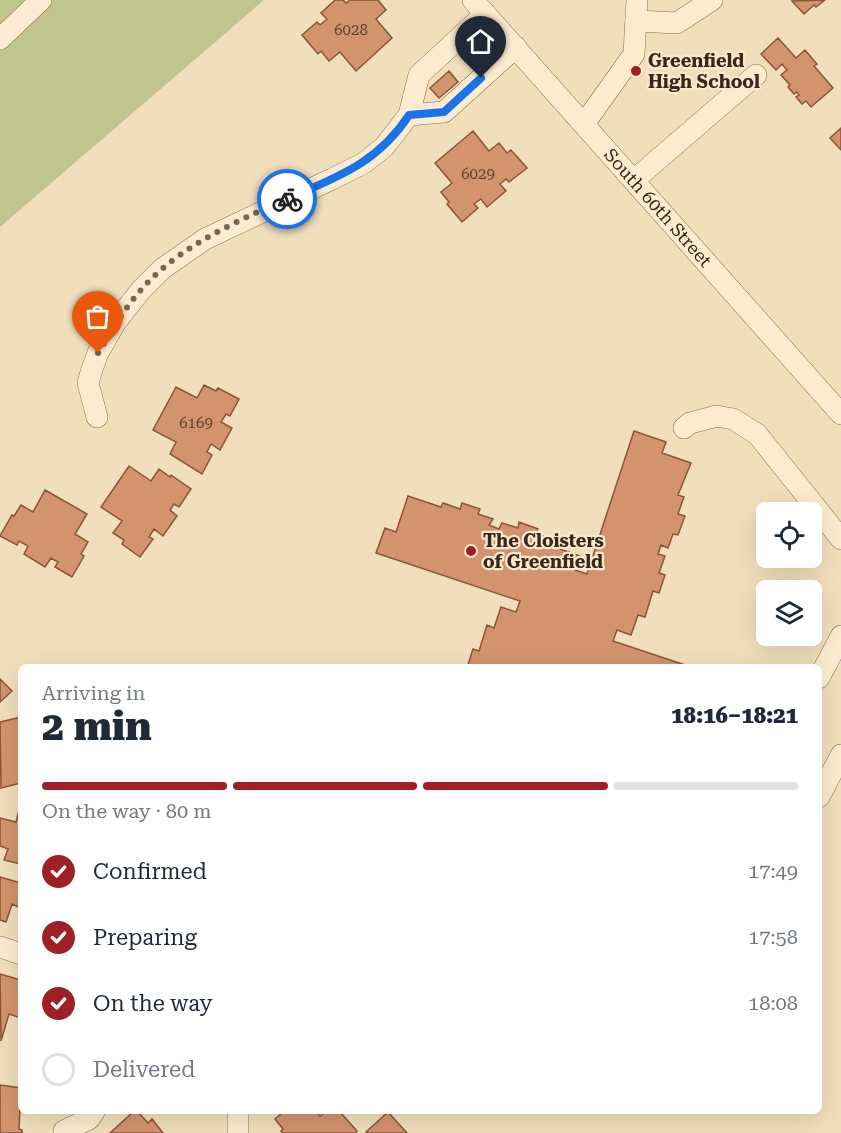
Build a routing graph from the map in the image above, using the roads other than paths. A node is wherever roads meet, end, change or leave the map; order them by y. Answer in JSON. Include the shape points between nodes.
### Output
{"nodes":[{"id":1,"x":41,"y":0,"type":"edge"},
{"id":2,"x":637,"y":0,"type":"edge"},
{"id":3,"x":712,"y":0,"type":"edge"},
{"id":4,"x":479,"y":7,"type":"edge"},
{"id":5,"x":636,"y":21,"type":"junction"},
{"id":6,"x":0,"y":39,"type":"edge"},
{"id":7,"x":516,"y":47,"type":"junction"},
{"id":8,"x":756,"y":75,"type":"dead end"},
{"id":9,"x":409,"y":115,"type":"junction"},
{"id":10,"x":584,"y":124,"type":"junction"},
{"id":11,"x":634,"y":180,"type":"junction"},
{"id":12,"x":833,"y":390,"type":"edge"},
{"id":13,"x":841,"y":414,"type":"edge"},
{"id":14,"x":97,"y":417,"type":"dead end"},
{"id":15,"x":684,"y":428,"type":"dead end"},
{"id":16,"x":841,"y":539,"type":"edge"},
{"id":17,"x":840,"y":639,"type":"edge"},
{"id":18,"x":822,"y":672,"type":"edge"},
{"id":19,"x":841,"y":755,"type":"edge"},
{"id":20,"x":822,"y":791,"type":"edge"},
{"id":21,"x":0,"y":947,"type":"edge"},
{"id":22,"x":18,"y":953,"type":"edge"},
{"id":23,"x":93,"y":1114,"type":"edge"},
{"id":24,"x":238,"y":1114,"type":"edge"},
{"id":25,"x":64,"y":1131,"type":"dead end"},
{"id":26,"x":238,"y":1133,"type":"edge"}],
"edges":[{"from":1,"to":6,"type":"street"},
{"from":2,"to":5,"type":"street"},
{"from":3,"to":5,"type":"street","via":[[677,23]]},
{"from":4,"to":7,"type":"street","name":"South 60th Street"},
{"from":4,"to":9,"type":"street","via":[[419,75]]},
{"from":5,"to":10,"type":"street","via":[[634,54]]},
{"from":7,"to":9,"type":"street","via":[[444,112]]},
{"from":7,"to":10,"type":"street","name":"South 60th Street"},
{"from":8,"to":11,"type":"street"},
{"from":9,"to":14,"type":"street","via":[[384,147],[364,162],[205,239],[162,269],[115,323],[98,353],[88,383]]},
{"from":10,"to":11,"type":"street","name":"South 60th Street"},
{"from":11,"to":12,"type":"street","name":"South 60th Street"},
{"from":12,"to":13,"type":"street","name":"South 60th Street"},
{"from":15,"to":16,"type":"street","via":[[717,416],[733,419],[757,434]]},
{"from":17,"to":18,"type":"street"},
{"from":19,"to":20,"type":"street"},
{"from":21,"to":22,"type":"street"},
{"from":23,"to":25,"type":"street"},
{"from":24,"to":26,"type":"street"}]}
